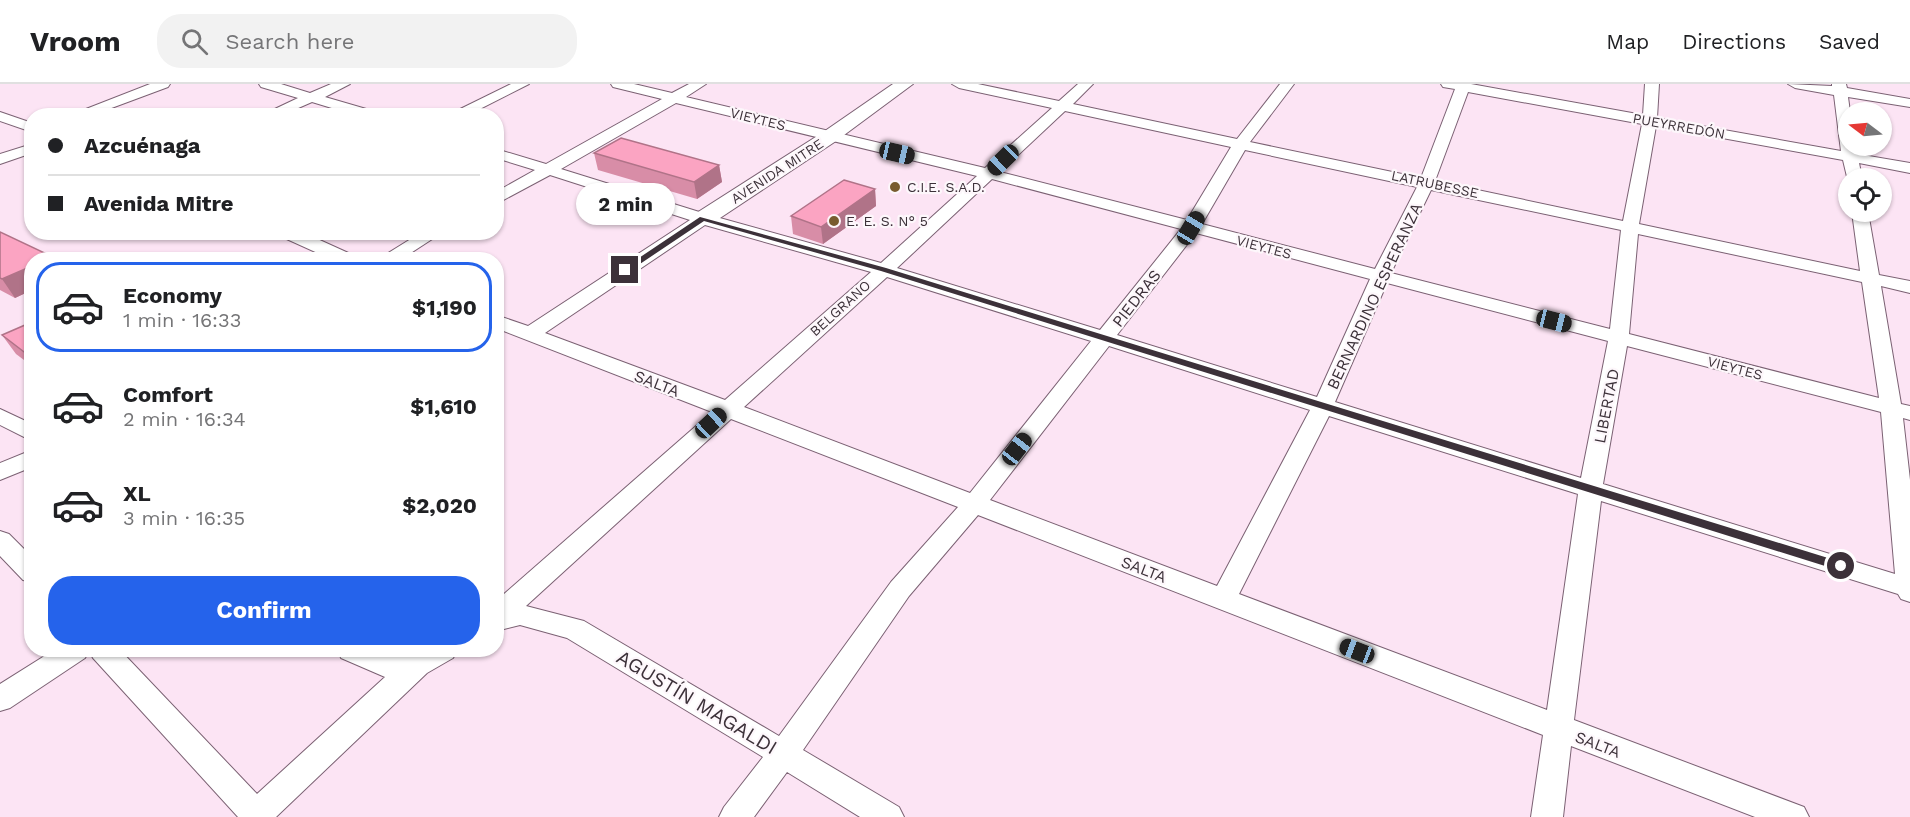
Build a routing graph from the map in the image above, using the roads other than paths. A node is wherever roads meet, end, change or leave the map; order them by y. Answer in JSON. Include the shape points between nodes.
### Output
{"nodes":[{"id":1,"x":163,"y":84,"type":"edge"},
{"id":2,"x":267,"y":84,"type":"edge"},
{"id":3,"x":343,"y":84,"type":"edge"},
{"id":4,"x":522,"y":84,"type":"edge"},
{"id":5,"x":618,"y":84,"type":"edge"},
{"id":6,"x":699,"y":84,"type":"edge"},
{"id":7,"x":904,"y":84,"type":"edge"},
{"id":8,"x":959,"y":84,"type":"edge"},
{"id":9,"x":1086,"y":84,"type":"edge"},
{"id":10,"x":1287,"y":84,"type":"edge"},
{"id":11,"x":1652,"y":84,"type":"edge"},
{"id":12,"x":1795,"y":84,"type":"edge"},
{"id":13,"x":1458,"y":85,"type":"edge"},
{"id":14,"x":1839,"y":88,"type":"edge"},
{"id":15,"x":311,"y":97,"type":"junction"},
{"id":16,"x":674,"y":98,"type":"junction"},
{"id":17,"x":1910,"y":103,"type":"edge"},
{"id":18,"x":1060,"y":106,"type":"junction"},
{"id":19,"x":97,"y":108,"type":"edge"},
{"id":20,"x":286,"y":108,"type":"edge"},
{"id":21,"x":348,"y":108,"type":"edge"},
{"id":22,"x":470,"y":108,"type":"edge"},
{"id":23,"x":0,"y":117,"type":"edge"},
{"id":24,"x":1650,"y":120,"type":"junction"},
{"id":25,"x":24,"y":125,"type":"edge"},
{"id":26,"x":829,"y":137,"type":"junction"},
{"id":27,"x":1240,"y":145,"type":"junction"},
{"id":28,"x":1838,"y":147,"type":"edge"},
{"id":29,"x":24,"y":151,"type":"edge"},
{"id":30,"x":504,"y":156,"type":"edge"},
{"id":31,"x":1871,"y":156,"type":"edge"},
{"id":32,"x":0,"y":159,"type":"edge"},
{"id":33,"x":1910,"y":168,"type":"edge"},
{"id":34,"x":549,"y":170,"type":"junction"},
{"id":35,"x":989,"y":174,"type":"junction"},
{"id":36,"x":1427,"y":182,"type":"junction"},
{"id":37,"x":504,"y":195,"type":"edge"},
{"id":38,"x":703,"y":219,"type":"junction"},
{"id":39,"x":1862,"y":222,"type":"edge"},
{"id":40,"x":1630,"y":227,"type":"junction"},
{"id":41,"x":1191,"y":228,"type":"junction"},
{"id":42,"x":304,"y":240,"type":"edge"},
{"id":43,"x":421,"y":240,"type":"edge"},
{"id":44,"x":331,"y":252,"type":"edge"},
{"id":45,"x":400,"y":252,"type":"edge"},
{"id":46,"x":884,"y":270,"type":"junction"},
{"id":47,"x":1380,"y":277,"type":"junction"},
{"id":48,"x":1872,"y":278,"type":"junction"},
{"id":49,"x":1910,"y":286,"type":"edge"},
{"id":50,"x":504,"y":324,"type":"edge"},
{"id":51,"x":528,"y":335,"type":"junction"},
{"id":52,"x":1619,"y":337,"type":"junction"},
{"id":53,"x":1104,"y":340,"type":"junction"},
{"id":54,"x":1323,"y":406,"type":"junction"},
{"id":55,"x":726,"y":409,"type":"junction"},
{"id":56,"x":1900,"y":411,"type":"edge"},
{"id":57,"x":0,"y":416,"type":"edge"},
{"id":58,"x":24,"y":430,"type":"edge"},
{"id":59,"x":24,"y":462,"type":"edge"},
{"id":60,"x":0,"y":472,"type":"edge"},
{"id":61,"x":1591,"y":488,"type":"junction"},
{"id":62,"x":974,"y":504,"type":"junction"},
{"id":63,"x":0,"y":540,"type":"edge"},
{"id":64,"x":24,"y":565,"type":"edge"},
{"id":65,"x":1910,"y":589,"type":"edge"},
{"id":66,"x":1223,"y":599,"type":"junction"},
{"id":67,"x":504,"y":612,"type":"edge"},
{"id":68,"x":504,"y":618,"type":"edge"},
{"id":69,"x":64,"y":657,"type":"edge"},
{"id":70,"x":109,"y":657,"type":"edge"},
{"id":71,"x":365,"y":657,"type":"edge"},
{"id":72,"x":431,"y":657,"type":"edge"},
{"id":73,"x":417,"y":665,"type":"junction"},
{"id":74,"x":0,"y":699,"type":"edge"},
{"id":75,"x":1557,"y":728,"type":"junction"},
{"id":76,"x":783,"y":754,"type":"junction"},
{"id":77,"x":256,"y":816,"type":"edge"},
{"id":78,"x":735,"y":817,"type":"edge"},
{"id":79,"x":888,"y":817,"type":"edge"},
{"id":80,"x":1546,"y":817,"type":"edge"},
{"id":81,"x":1792,"y":817,"type":"edge"}],
"edges":[{"from":1,"to":19,"type":"street"},
{"from":2,"to":15,"type":"street"},
{"from":3,"to":15,"type":"street"},
{"from":4,"to":22,"type":"street"},
{"from":5,"to":16,"type":"street","name":"VIEYTES"},
{"from":6,"to":16,"type":"street"},
{"from":7,"to":26,"type":"main road","name":"AVENIDA MITRE"},
{"from":8,"to":18,"type":"street","name":"LATRUBESSE"},
{"from":9,"to":18,"type":"street","name":"BELGRANO"},
{"from":10,"to":27,"type":"street","name":"PIEDRAS"},
{"from":11,"to":24,"type":"street","name":"LIBERTAD"},
{"from":12,"to":14,"type":"street"},
{"from":13,"to":24,"type":"street","name":"PUEYRREDÓN"},
{"from":13,"to":36,"type":"street","name":"BERNARDINO ESPERANZA"},
{"from":14,"to":17,"type":"street"},
{"from":15,"to":20,"type":"street"},
{"from":15,"to":21,"type":"street"},
{"from":16,"to":26,"type":"street","name":"VIEYTES"},
{"from":16,"to":34,"type":"street"},
{"from":18,"to":27,"type":"street","name":"LATRUBESSE"},
{"from":18,"to":35,"type":"street","name":"BELGRANO"},
{"from":23,"to":25,"type":"street"},
{"from":24,"to":28,"type":"street","name":"PUEYRREDÓN"},
{"from":24,"to":40,"type":"street","name":"LIBERTAD"},
{"from":26,"to":35,"type":"street","name":"VIEYTES"},
{"from":26,"to":38,"type":"main road","name":"AVENIDA MITRE"},
{"from":27,"to":36,"type":"street","name":"LATRUBESSE"},
{"from":27,"to":41,"type":"street","name":"PIEDRAS"},
{"from":29,"to":32,"type":"street"},
{"from":30,"to":34,"type":"street"},
{"from":31,"to":33,"type":"street","name":"PUEYRREDÓN"},
{"from":34,"to":37,"type":"street"},
{"from":34,"to":38,"type":"street"},
{"from":35,"to":41,"type":"street","name":"VIEYTES"},
{"from":35,"to":46,"type":"street","name":"BELGRANO"},
{"from":36,"to":40,"type":"street","name":"LATRUBESSE"},
{"from":36,"to":47,"type":"street","name":"BERNARDINO ESPERANZA"},
{"from":38,"to":46,"type":"street"},
{"from":38,"to":51,"type":"street","name":"AVENIDA MITRE"},
{"from":39,"to":48,"type":"street"},
{"from":40,"to":48,"type":"street","name":"LATRUBESSE"},
{"from":40,"to":52,"type":"street","name":"LIBERTAD"},
{"from":41,"to":47,"type":"street","name":"VIEYTES"},
{"from":41,"to":53,"type":"street","name":"PIEDRAS"},
{"from":42,"to":44,"type":"street"},
{"from":43,"to":45,"type":"street"},
{"from":46,"to":53,"type":"street"},
{"from":46,"to":55,"type":"street","name":"BELGRANO"},
{"from":47,"to":52,"type":"street","name":"VIEYTES"},
{"from":47,"to":54,"type":"street","name":"BERNARDINO ESPERANZA"},
{"from":48,"to":49,"type":"street","name":"LATRUBESSE"},
{"from":48,"to":56,"type":"street"},
{"from":50,"to":51,"type":"street","name":"SALTA"},
{"from":51,"to":55,"type":"street","name":"SALTA"},
{"from":52,"to":56,"type":"street","name":"VIEYTES"},
{"from":52,"to":61,"type":"street","name":"LIBERTAD"},
{"from":53,"to":54,"type":"street"},
{"from":53,"to":62,"type":"street","name":"PIEDRAS"},
{"from":54,"to":61,"type":"street"},
{"from":54,"to":66,"type":"street","name":"BERNARDINO ESPERANZA"},
{"from":55,"to":62,"type":"street","name":"SALTA"},
{"from":55,"to":67,"type":"street","name":"BELGRANO"},
{"from":56,"to":65,"type":"street"},
{"from":57,"to":58,"type":"street"},
{"from":59,"to":60,"type":"street"},
{"from":61,"to":65,"type":"street"},
{"from":61,"to":75,"type":"street","name":"LIBERTAD"},
{"from":62,"to":66,"type":"street","name":"SALTA"},
{"from":62,"to":76,"type":"street","name":"PIEDRAS","via":[[900,590]]},
{"from":63,"to":64,"type":"street"},
{"from":66,"to":75,"type":"street","name":"SALTA"},
{"from":68,"to":76,"type":"street","name":"AGUSTÍN MAGALDI","via":[[520,615],[575,629]]},
{"from":69,"to":74,"type":"street"},
{"from":70,"to":77,"type":"street"},
{"from":71,"to":73,"type":"street","via":[[384,666]]},
{"from":72,"to":73,"type":"street"},
{"from":73,"to":77,"type":"street"},
{"from":75,"to":80,"type":"street","name":"LIBERTAD"},
{"from":75,"to":81,"type":"street","name":"SALTA"},
{"from":76,"to":78,"type":"street","name":"PIEDRAS"},
{"from":76,"to":79,"type":"street","name":"AGUSTÍN MAGALDI"}]}
